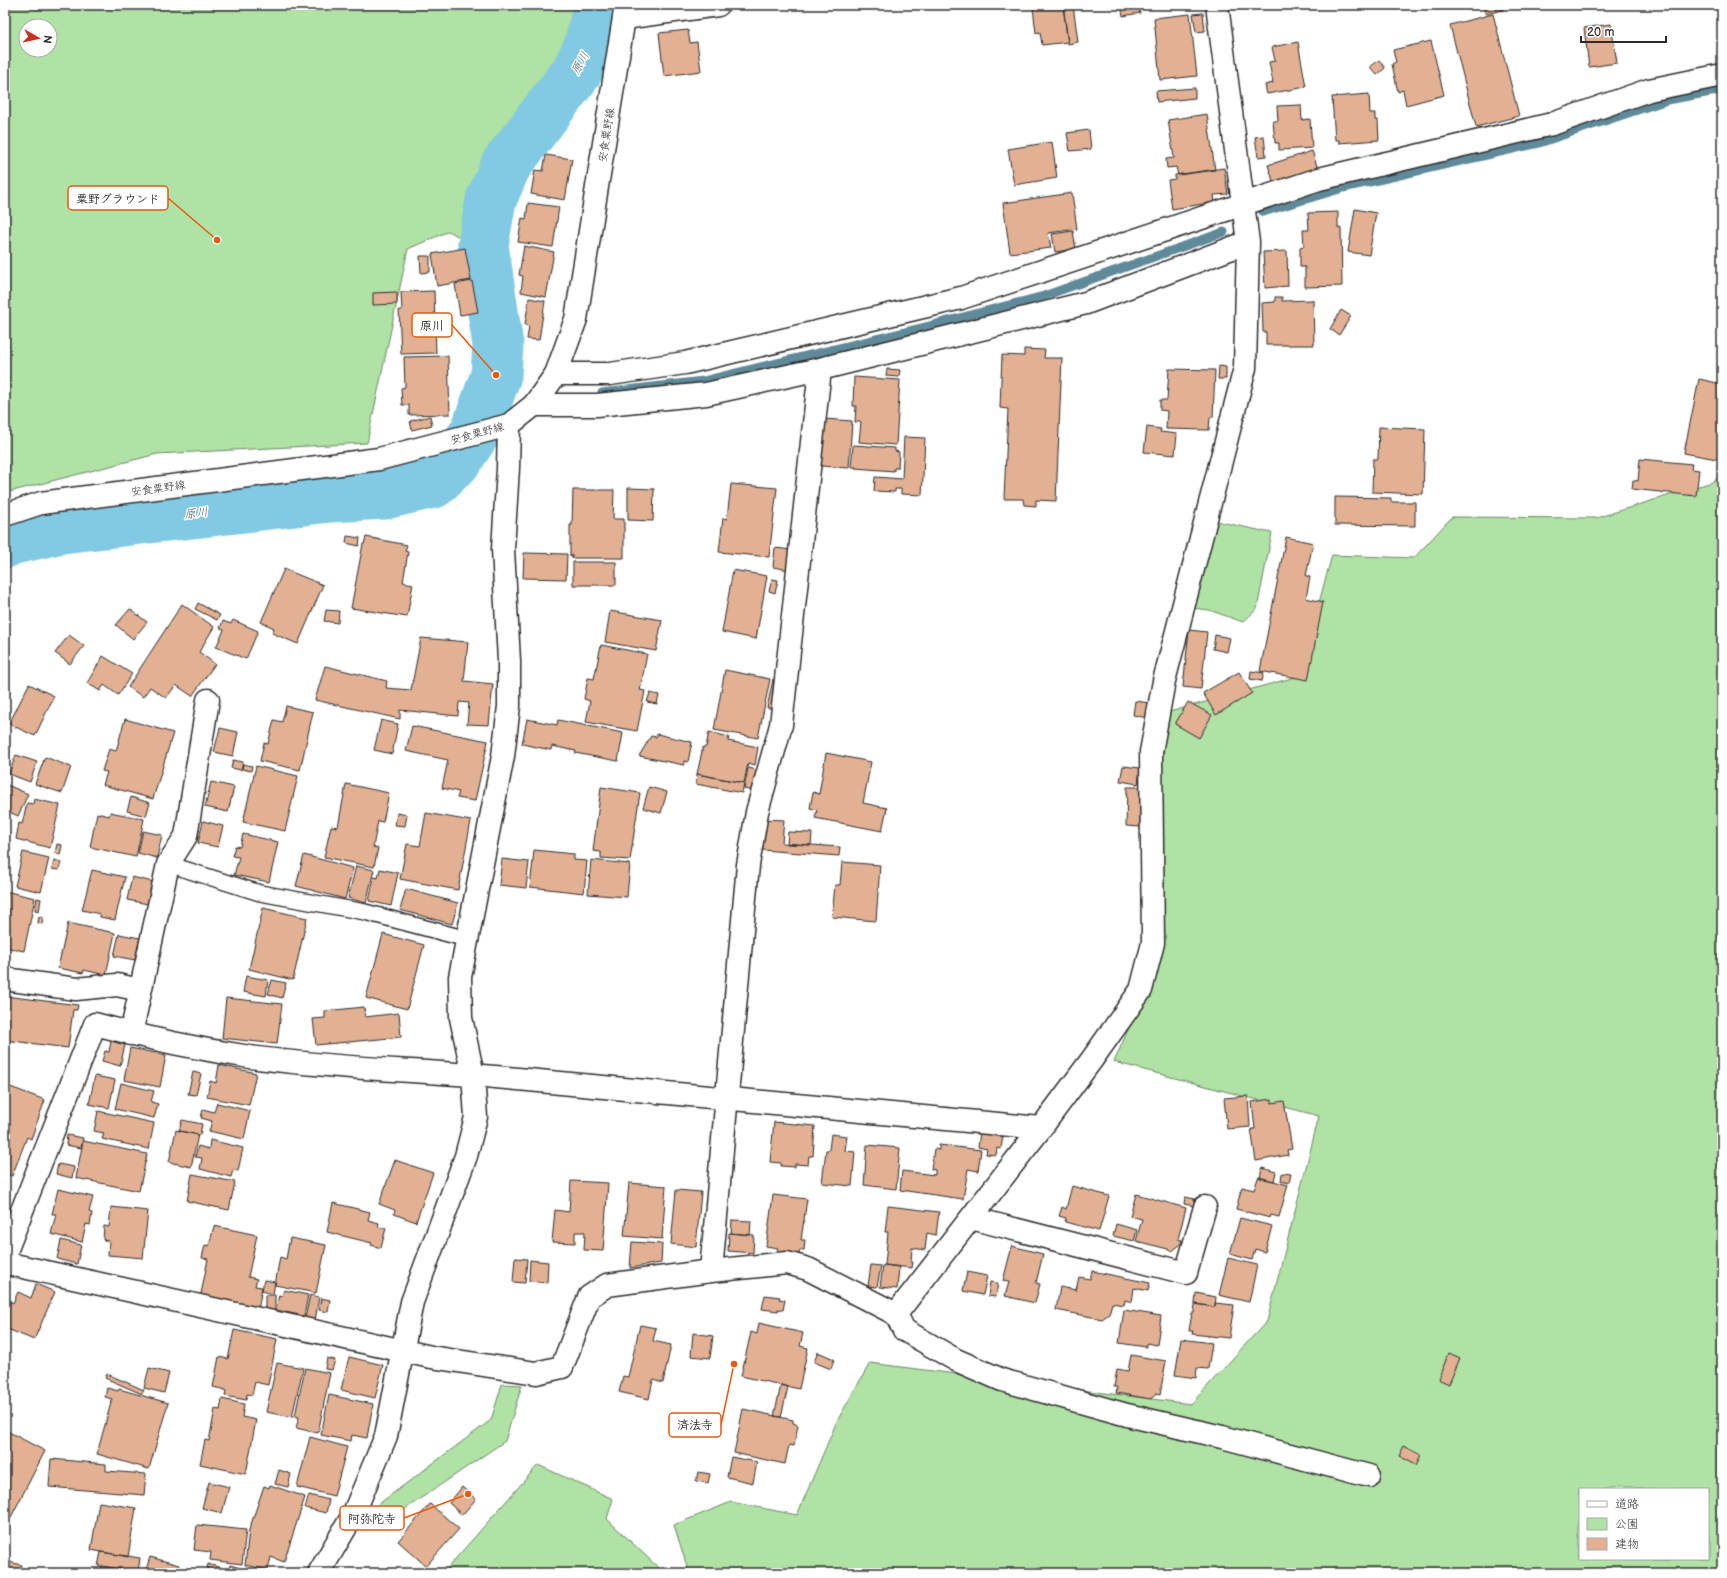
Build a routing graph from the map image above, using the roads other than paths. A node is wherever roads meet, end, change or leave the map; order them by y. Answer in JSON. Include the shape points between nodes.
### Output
{"nodes":[{"id":1,"x":718,"y":5,"type":"edge"},
{"id":2,"x":1216,"y":5,"type":"edge"},
{"id":3,"x":625,"y":12,"type":"edge"},
{"id":4,"x":1722,"y":75,"type":"edge"},
{"id":5,"x":1243,"y":205,"type":"junction"},
{"id":6,"x":1248,"y":242,"type":"junction"},
{"id":7,"x":820,"y":369,"type":"junction"},
{"id":8,"x":556,"y":374,"type":"junction"},
{"id":9,"x":534,"y":405,"type":"junction"},
{"id":10,"x":500,"y":427,"type":"junction"},
{"id":11,"x":5,"y":515,"type":"edge"},
{"id":12,"x":208,"y":700,"type":"dead end"},
{"id":13,"x":168,"y":864,"type":"junction"},
{"id":14,"x":468,"y":939,"type":"junction"},
{"id":15,"x":5,"y":979,"type":"edge"},
{"id":16,"x":140,"y":990,"type":"junction"},
{"id":17,"x":131,"y":1034,"type":"junction"},
{"id":18,"x":473,"y":1075,"type":"junction"},
{"id":19,"x":726,"y":1097,"type":"junction"},
{"id":20,"x":1041,"y":1128,"type":"junction"},
{"id":21,"x":1205,"y":1207,"type":"dead end"},
{"id":22,"x":971,"y":1218,"type":"junction"},
{"id":23,"x":5,"y":1254,"type":"edge"},
{"id":24,"x":5,"y":1263,"type":"edge"},
{"id":25,"x":711,"y":1271,"type":"junction"},
{"id":26,"x":896,"y":1314,"type":"junction"},
{"id":27,"x":402,"y":1349,"type":"junction"},
{"id":28,"x":1370,"y":1476,"type":"dead end"},
{"id":29,"x":319,"y":1573,"type":"edge"}],
"edges":[{"from":1,"to":3,"type":"street"},
{"from":2,"to":5,"type":"street"},
{"from":3,"to":8,"type":"street","name":"安食粟野線","via":[[576,319]]},
{"from":4,"to":5,"type":"street","via":[[1649,90],[1552,124],[1319,179]]},
{"from":5,"to":6,"type":"street"},
{"from":5,"to":8,"type":"street","via":[[961,298],[686,363],[610,374]]},
{"from":6,"to":7,"type":"street","via":[[1086,303]]},
{"from":6,"to":20,"type":"street","via":[[1245,368],[1164,681],[1151,752],[1153,943],[1141,990]]},
{"from":7,"to":9,"type":"street","via":[[706,394],[598,405]]},
{"from":7,"to":19,"type":"street","via":[[781,725],[757,812],[748,865]]},
{"from":8,"to":9,"type":"street","name":"安食粟野線"},
{"from":9,"to":10,"type":"street","name":"安食粟野線"},
{"from":10,"to":11,"type":"street","name":"安食粟野線","via":[[379,459],[41,504]]},
{"from":10,"to":14,"type":"street","via":[[508,468],[503,549],[509,706],[503,756]]},
{"from":12,"to":13,"type":"street","via":[[186,836]]},
{"from":13,"to":14,"type":"lane","via":[[260,893],[365,912]]},
{"from":13,"to":16,"type":"street"},
{"from":14,"to":18,"type":"street","via":[[460,977],[461,1018]]},
{"from":15,"to":16,"type":"street","via":[[76,989],[117,985]]},
{"from":16,"to":17,"type":"street"},
{"from":17,"to":18,"type":"street","via":[[252,1057],[362,1068]]},
{"from":17,"to":23,"type":"street","via":[[95,1024]]},
{"from":18,"to":19,"type":"street"},
{"from":18,"to":27,"type":"street","via":[[476,1116],[466,1156],[412,1302]]},
{"from":19,"to":20,"type":"street"},
{"from":19,"to":25,"type":"street"},
{"from":20,"to":22,"type":"street"},
{"from":21,"to":22,"type":"street","via":[[1186,1273]]},
{"from":22,"to":26,"type":"street"},
{"from":24,"to":27,"type":"street"},
{"from":25,"to":26,"type":"street","via":[[787,1263],[808,1269]]},
{"from":25,"to":27,"type":"street","via":[[607,1285],[589,1297],[562,1367],[536,1373],[431,1357]]},
{"from":26,"to":28,"type":"street","via":[[904,1330],[956,1360],[1002,1380],[1127,1415]]},
{"from":27,"to":29,"type":"street","via":[[386,1436],[353,1515]]}]}
